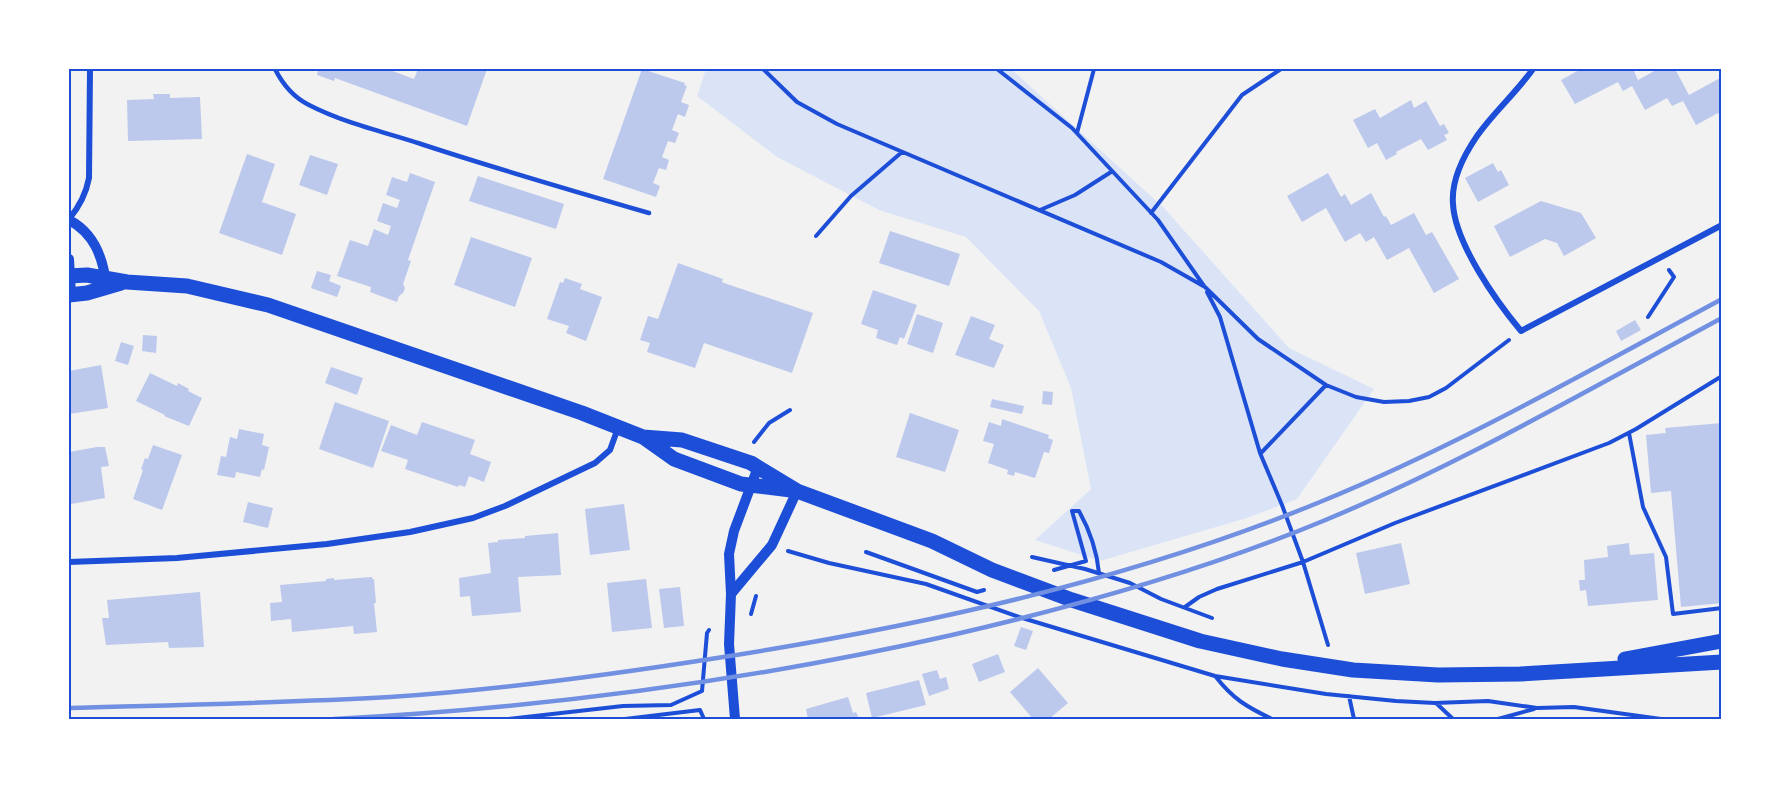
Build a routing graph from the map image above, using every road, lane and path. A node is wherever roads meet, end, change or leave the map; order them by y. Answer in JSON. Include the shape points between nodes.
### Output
{"nodes":[{"id":1,"x":90,"y":69,"type":"edge"},
{"id":2,"x":275,"y":69,"type":"edge"},
{"id":3,"x":763,"y":69,"type":"edge"},
{"id":4,"x":997,"y":69,"type":"edge"},
{"id":5,"x":1094,"y":69,"type":"edge"},
{"id":6,"x":1281,"y":69,"type":"edge"},
{"id":7,"x":1533,"y":69,"type":"edge"},
{"id":8,"x":1077,"y":133,"type":"junction"},
{"id":9,"x":902,"y":152,"type":"junction"},
{"id":10,"x":1111,"y":172,"type":"junction"},
{"id":11,"x":1040,"y":210,"type":"junction"},
{"id":12,"x":649,"y":213,"type":"dead end"},
{"id":13,"x":1151,"y":213,"type":"junction"},
{"id":14,"x":69,"y":219,"type":"edge"},
{"id":15,"x":1722,"y":225,"type":"edge"},
{"id":16,"x":816,"y":236,"type":"dead end"},
{"id":17,"x":69,"y":259,"type":"edge"},
{"id":18,"x":1667,"y":266,"type":"dead end"},
{"id":19,"x":70,"y":275,"type":"edge"},
{"id":20,"x":105,"y":283,"type":"junction"},
{"id":21,"x":1205,"y":287,"type":"junction"},
{"id":22,"x":70,"y":295,"type":"edge"},
{"id":23,"x":1648,"y":317,"type":"dead end"},
{"id":24,"x":1521,"y":331,"type":"junction"},
{"id":25,"x":1722,"y":376,"type":"edge"},
{"id":26,"x":1326,"y":385,"type":"junction"},
{"id":27,"x":790,"y":410,"type":"dead end"},
{"id":28,"x":619,"y":427,"type":"junction"},
{"id":29,"x":1629,"y":433,"type":"junction"},
{"id":30,"x":644,"y":437,"type":"junction"},
{"id":31,"x":750,"y":447,"type":"dead end"},
{"id":32,"x":1260,"y":453,"type":"junction"},
{"id":33,"x":758,"y":467,"type":"junction"},
{"id":34,"x":751,"y":485,"type":"junction"},
{"id":35,"x":797,"y":491,"type":"junction"},
{"id":36,"x":1073,"y":516,"type":"dead end"},
{"id":37,"x":784,"y":550,"type":"dead end"},
{"id":38,"x":1032,"y":557,"type":"dead end"},
{"id":39,"x":69,"y":562,"type":"edge"},
{"id":40,"x":1303,"y":562,"type":"junction"},
{"id":41,"x":1099,"y":573,"type":"junction"},
{"id":42,"x":731,"y":594,"type":"junction"},
{"id":43,"x":1185,"y":607,"type":"junction"},
{"id":44,"x":1722,"y":608,"type":"edge"},
{"id":45,"x":1212,"y":618,"type":"dead end"},
{"id":46,"x":710,"y":629,"type":"dead end"},
{"id":47,"x":1722,"y":640,"type":"edge"},
{"id":48,"x":1332,"y":653,"type":"dead end"},
{"id":49,"x":1722,"y":662,"type":"edge"},
{"id":50,"x":1567,"y":671,"type":"junction"},
{"id":51,"x":1215,"y":676,"type":"junction"},
{"id":52,"x":1348,"y":693,"type":"dead end"},
{"id":53,"x":1435,"y":703,"type":"junction"},
{"id":54,"x":1537,"y":708,"type":"junction"},
{"id":55,"x":507,"y":719,"type":"edge"},
{"id":56,"x":625,"y":719,"type":"edge"},
{"id":57,"x":704,"y":719,"type":"edge"},
{"id":58,"x":735,"y":719,"type":"edge"},
{"id":59,"x":1272,"y":719,"type":"edge"},
{"id":60,"x":1354,"y":719,"type":"edge"},
{"id":61,"x":1453,"y":719,"type":"edge"},
{"id":62,"x":1498,"y":719,"type":"edge"},
{"id":63,"x":1661,"y":719,"type":"edge"}],
"edges":[{"from":1,"to":14,"type":"street","via":[[89,178],[87,191]]},
{"from":2,"to":12,"type":"lane","via":[[295,96],[344,119]]},
{"from":3,"to":9,"type":"path","via":[[797,102]]},
{"from":4,"to":8,"type":"path"},
{"from":5,"to":8,"type":"path"},
{"from":6,"to":13,"type":"path","via":[[1242,95]]},
{"from":7,"to":24,"type":"street","via":[[1472,143],[1459,168],[1452,202],[1460,233],[1480,273]]},
{"from":8,"to":10,"type":"path"},
{"from":9,"to":11,"type":"path"},
{"from":9,"to":16,"type":"path","via":[[851,196]]},
{"from":10,"to":11,"type":"path","via":[[1075,195]]},
{"from":10,"to":13,"type":"path"},
{"from":11,"to":21,"type":"path","via":[[1161,262]]},
{"from":13,"to":21,"type":"path"},
{"from":14,"to":20,"type":"street","via":[[82,226],[89,236],[104,266]]},
{"from":15,"to":24,"type":"street"},
{"from":17,"to":19,"type":"street"},
{"from":18,"to":23,"type":"path","via":[[1674,277]]},
{"from":19,"to":20,"type":"main road"},
{"from":19,"to":22,"type":"street"},
{"from":20,"to":22,"type":"main road"},
{"from":20,"to":28,"type":"main road","via":[[187,286],[268,305]]},
{"from":21,"to":26,"type":"path","via":[[1258,339]]},
{"from":21,"to":32,"type":"path","via":[[1220,317]]},
{"from":24,"to":26,"type":"path","via":[[1429,397],[1384,402],[1356,397]]},
{"from":25,"to":29,"type":"path"},
{"from":26,"to":32,"type":"path"},
{"from":27,"to":31,"type":"path","via":[[769,423]]},
{"from":28,"to":30,"type":"main road"},
{"from":28,"to":39,"type":"street","via":[[610,450],[595,463],[473,518],[327,544],[177,558]]},
{"from":29,"to":40,"type":"path"},
{"from":29,"to":44,"type":"path","via":[[1643,507],[1666,557],[1673,614]]},
{"from":30,"to":33,"type":"main road","via":[[681,440]]},
{"from":30,"to":34,"type":"main road","via":[[674,459]]},
{"from":32,"to":40,"type":"path"},
{"from":33,"to":34,"type":"street"},
{"from":33,"to":35,"type":"main road"},
{"from":34,"to":35,"type":"main road"},
{"from":34,"to":42,"type":"street","via":[[729,554]]},
{"from":35,"to":42,"type":"street","via":[[772,545]]},
{"from":35,"to":50,"type":"main road","via":[[932,541],[992,570],[1072,600],[1200,641],[1282,659],[1388,673]]},
{"from":36,"to":41,"type":"path","via":[[1072,511],[1079,511],[1083,519]]},
{"from":37,"to":51,"type":"path","via":[[926,584],[1019,617]]},
{"from":38,"to":41,"type":"path"},
{"from":40,"to":43,"type":"path","via":[[1218,589]]},
{"from":40,"to":48,"type":"path"},
{"from":41,"to":43,"type":"path"},
{"from":42,"to":58,"type":"street","via":[[728,628]]},
{"from":43,"to":45,"type":"path"},
{"from":46,"to":55,"type":"path","via":[[702,691],[671,705],[623,706]]},
{"from":47,"to":50,"type":"main road"},
{"from":49,"to":50,"type":"main road"},
{"from":51,"to":53,"type":"path","via":[[1295,689]]},
{"from":51,"to":59,"type":"path","via":[[1230,695]]},
{"from":52,"to":60,"type":"path"},
{"from":53,"to":54,"type":"path","via":[[1488,702]]},
{"from":53,"to":61,"type":"path"},
{"from":54,"to":62,"type":"path"},
{"from":54,"to":63,"type":"path","via":[[1574,707]]},
{"from":56,"to":57,"type":"path","via":[[700,710]]}]}
